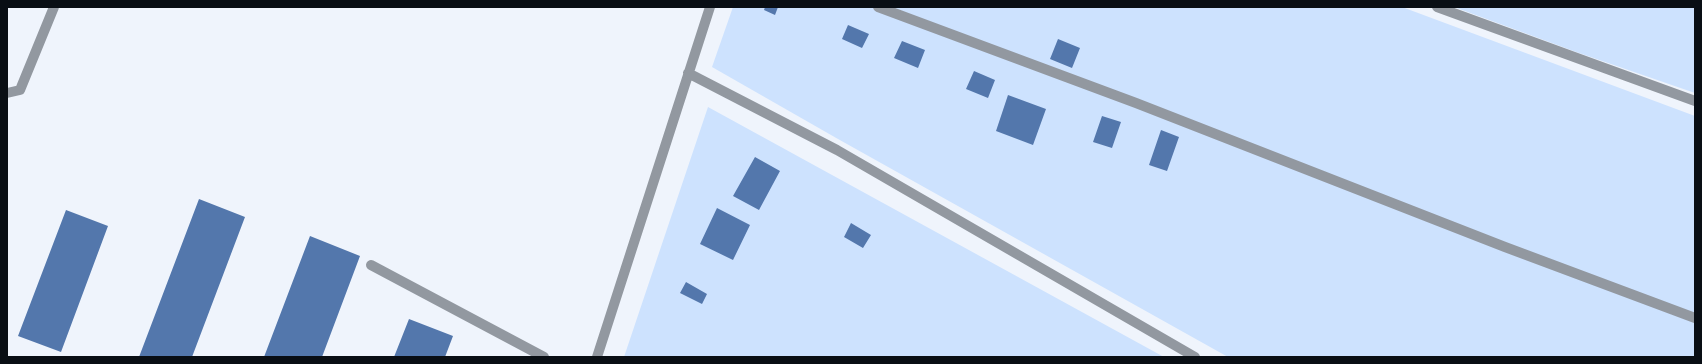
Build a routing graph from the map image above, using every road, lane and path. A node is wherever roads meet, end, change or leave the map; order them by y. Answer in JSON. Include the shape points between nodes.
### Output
{"nodes":[{"id":1,"x":54,"y":7,"type":"edge"},
{"id":2,"x":710,"y":7,"type":"edge"},
{"id":3,"x":878,"y":7,"type":"edge"},
{"id":4,"x":1437,"y":7,"type":"edge"},
{"id":5,"x":688,"y":73,"type":"junction"},
{"id":6,"x":7,"y":93,"type":"edge"},
{"id":7,"x":1695,"y":101,"type":"edge"},
{"id":8,"x":371,"y":265,"type":"dead end"},
{"id":9,"x":1695,"y":318,"type":"edge"},
{"id":10,"x":1191,"y":356,"type":"edge"},
{"id":11,"x":544,"y":357,"type":"edge"},
{"id":12,"x":597,"y":357,"type":"edge"}],
"edges":[{"from":1,"to":6,"type":"street","via":[[20,90]]},
{"from":2,"to":5,"type":"street"},
{"from":3,"to":9,"type":"street","via":[[1144,106]]},
{"from":4,"to":7,"type":"street"},
{"from":5,"to":10,"type":"street","via":[[837,150]]},
{"from":5,"to":12,"type":"street"},
{"from":8,"to":11,"type":"street"}]}
